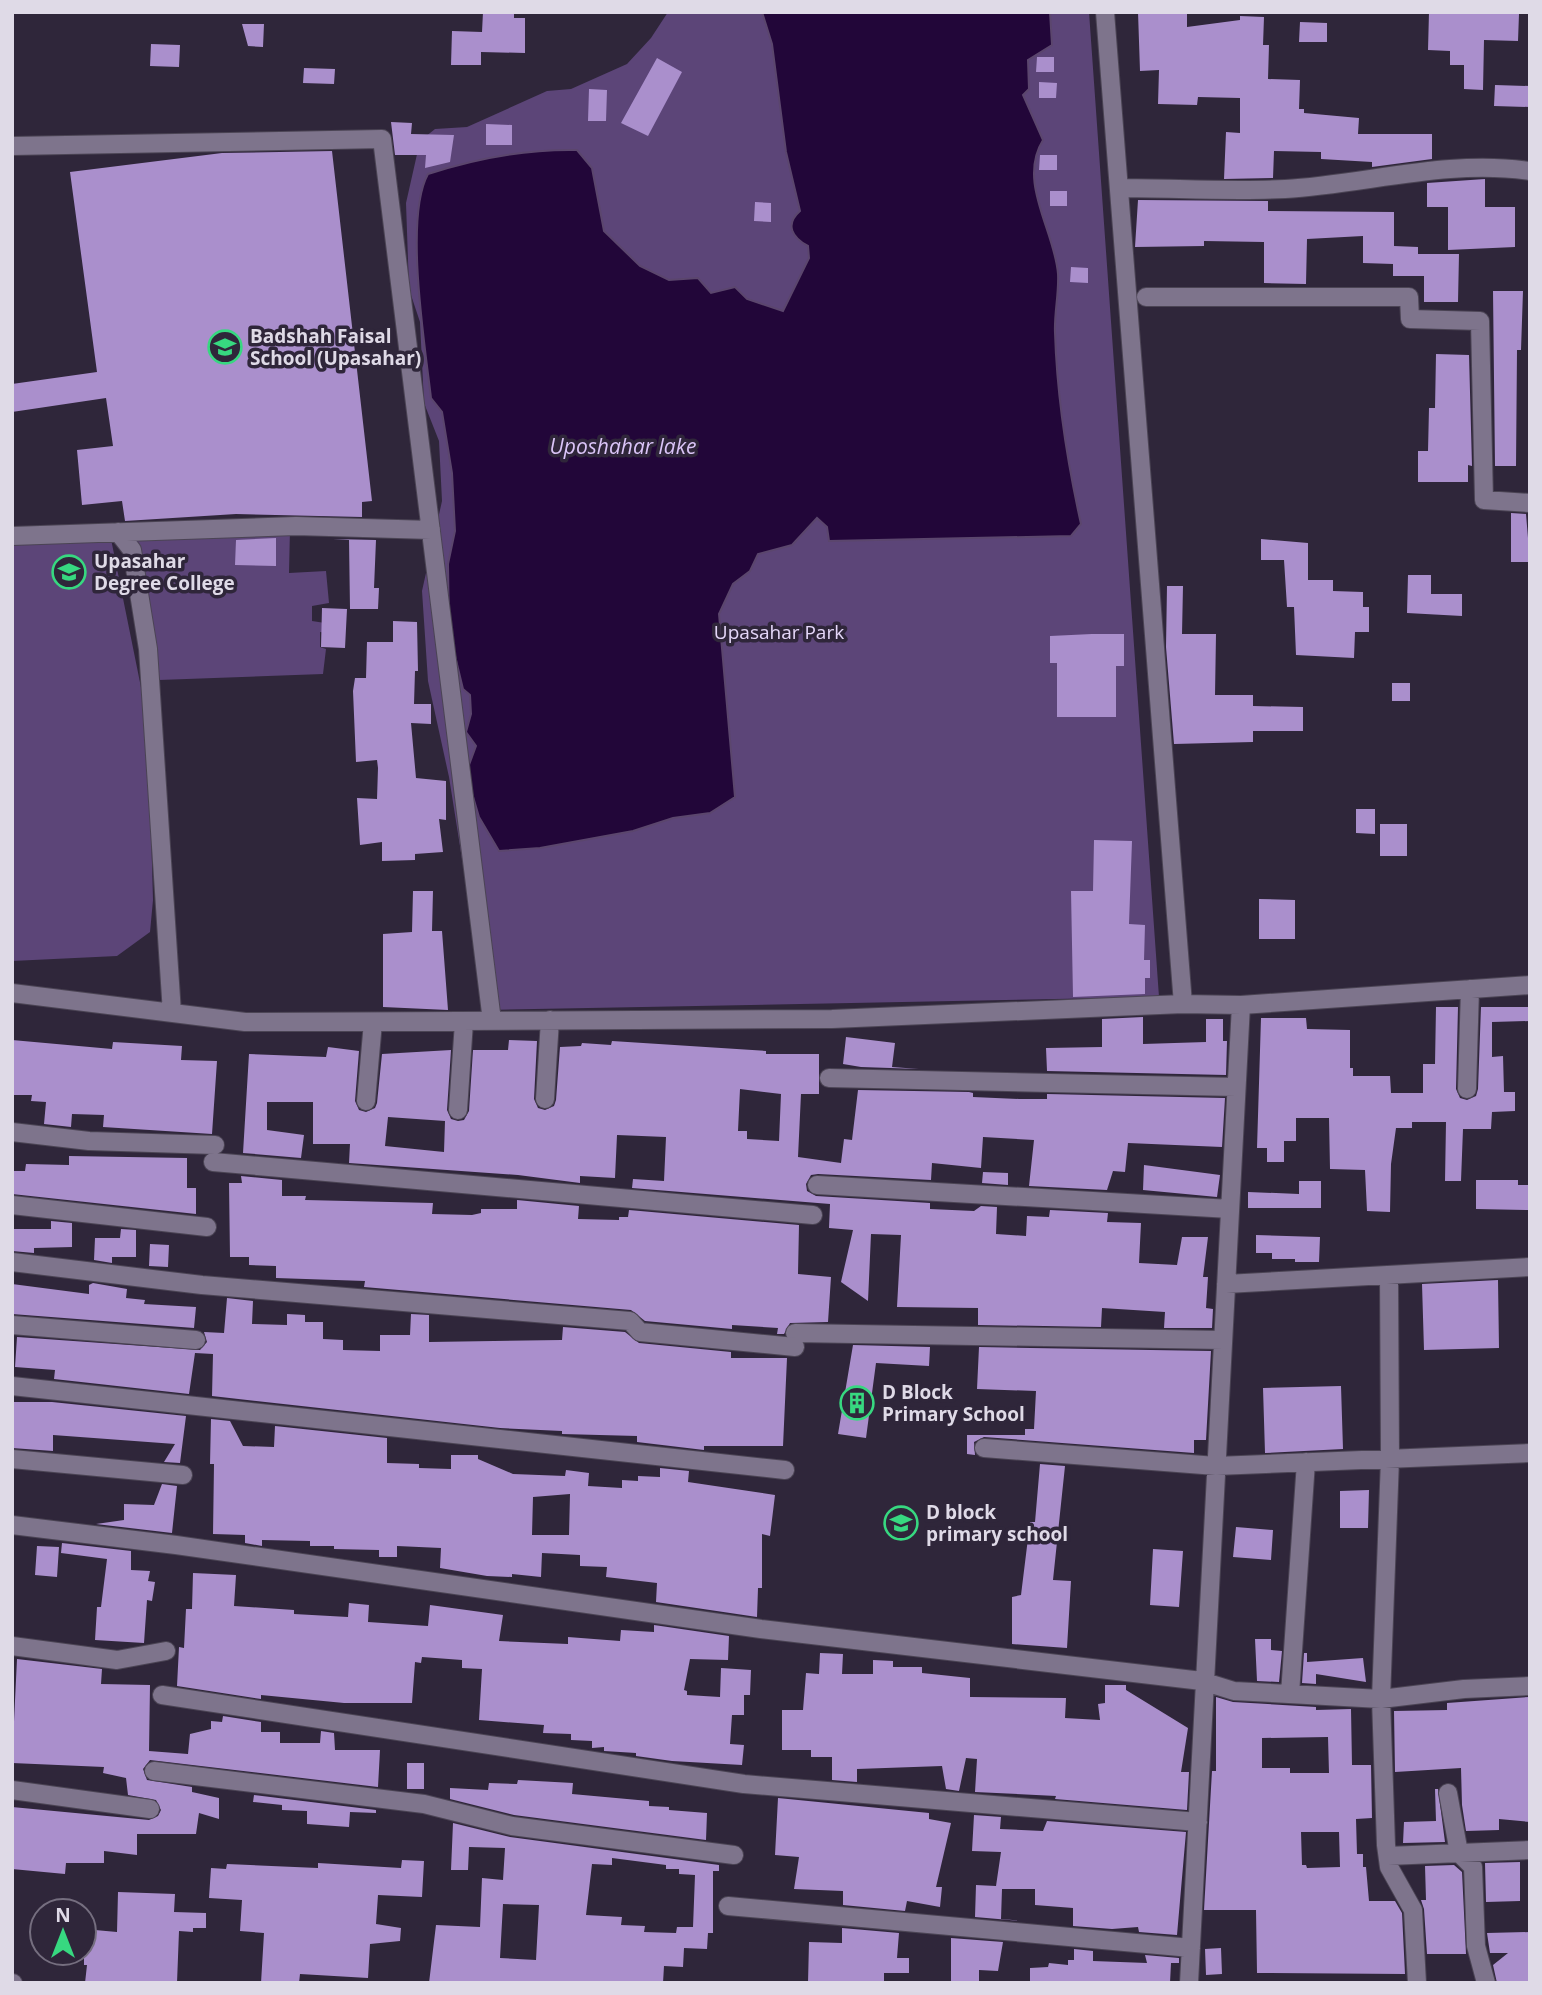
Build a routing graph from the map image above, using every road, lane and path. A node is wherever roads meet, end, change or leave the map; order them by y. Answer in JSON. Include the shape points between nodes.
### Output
{"nodes":[{"id":1,"x":1105,"y":12,"type":"edge"},
{"id":2,"x":12,"y":146,"type":"edge"},
{"id":3,"x":1530,"y":171,"type":"edge"},
{"id":4,"x":1119,"y":188,"type":"junction"},
{"id":5,"x":1146,"y":297,"type":"dead end"},
{"id":6,"x":1530,"y":503,"type":"edge"},
{"id":7,"x":431,"y":530,"type":"junction"},
{"id":8,"x":118,"y":532,"type":"junction"},
{"id":9,"x":12,"y":536,"type":"edge"},
{"id":10,"x":1530,"y":985,"type":"edge"},
{"id":11,"x":1470,"y":989,"type":"junction"},
{"id":12,"x":14,"y":996,"type":"edge"},
{"id":13,"x":1183,"y":1004,"type":"junction"},
{"id":14,"x":1241,"y":1005,"type":"junction"},
{"id":15,"x":173,"y":1013,"type":"junction"},
{"id":16,"x":550,"y":1020,"type":"junction"},
{"id":17,"x":492,"y":1021,"type":"junction"},
{"id":18,"x":373,"y":1022,"type":"junction"},
{"id":19,"x":464,"y":1022,"type":"junction"},
{"id":20,"x":829,"y":1078,"type":"dead end"},
{"id":21,"x":1236,"y":1087,"type":"junction"},
{"id":22,"x":1467,"y":1089,"type":"dead end"},
{"id":23,"x":545,"y":1099,"type":"dead end"},
{"id":24,"x":366,"y":1101,"type":"dead end"},
{"id":25,"x":458,"y":1110,"type":"dead end"},
{"id":26,"x":12,"y":1132,"type":"edge"},
{"id":27,"x":817,"y":1185,"type":"dead end"},
{"id":28,"x":12,"y":1205,"type":"edge"},
{"id":29,"x":1230,"y":1209,"type":"junction"},
{"id":30,"x":813,"y":1215,"type":"dead end"},
{"id":31,"x":207,"y":1227,"type":"dead end"},
{"id":32,"x":12,"y":1262,"type":"edge"},
{"id":33,"x":1530,"y":1267,"type":"edge"},
{"id":34,"x":1389,"y":1275,"type":"junction"},
{"id":35,"x":1226,"y":1284,"type":"junction"},
{"id":36,"x":12,"y":1325,"type":"edge"},
{"id":37,"x":1223,"y":1339,"type":"junction"},
{"id":38,"x":196,"y":1340,"type":"dead end"},
{"id":39,"x":12,"y":1386,"type":"edge"},
{"id":40,"x":984,"y":1448,"type":"dead end"},
{"id":41,"x":1530,"y":1453,"type":"edge"},
{"id":42,"x":12,"y":1459,"type":"edge"},
{"id":43,"x":1390,"y":1459,"type":"junction"},
{"id":44,"x":1306,"y":1462,"type":"junction"},
{"id":45,"x":1216,"y":1466,"type":"junction"},
{"id":46,"x":785,"y":1470,"type":"dead end"},
{"id":47,"x":183,"y":1475,"type":"dead end"},
{"id":48,"x":12,"y":1525,"type":"edge"},
{"id":49,"x":12,"y":1646,"type":"edge"},
{"id":50,"x":166,"y":1651,"type":"dead end"},
{"id":51,"x":1202,"y":1681,"type":"junction"},
{"id":52,"x":1530,"y":1686,"type":"edge"},
{"id":53,"x":1290,"y":1694,"type":"junction"},
{"id":54,"x":162,"y":1695,"type":"dead end"},
{"id":55,"x":1381,"y":1699,"type":"junction"},
{"id":56,"x":154,"y":1771,"type":"dead end"},
{"id":57,"x":12,"y":1790,"type":"edge"},
{"id":58,"x":1448,"y":1794,"type":"dead end"},
{"id":59,"x":150,"y":1809,"type":"dead end"},
{"id":60,"x":1198,"y":1822,"type":"junction"},
{"id":61,"x":1530,"y":1850,"type":"edge"},
{"id":62,"x":1459,"y":1853,"type":"junction"},
{"id":63,"x":734,"y":1855,"type":"dead end"},
{"id":64,"x":1388,"y":1856,"type":"junction"},
{"id":65,"x":728,"y":1906,"type":"dead end"},
{"id":66,"x":1191,"y":1948,"type":"junction"},
{"id":67,"x":1189,"y":1983,"type":"edge"},
{"id":68,"x":1417,"y":1983,"type":"edge"},
{"id":69,"x":1486,"y":1983,"type":"edge"}],
"edges":[{"from":1,"to":4,"type":"street"},
{"from":2,"to":7,"type":"street","via":[[382,139]]},
{"from":3,"to":4,"type":"street","via":[[1496,166],[1409,172],[1285,189]]},
{"from":4,"to":13,"type":"street"},
{"from":5,"to":6,"type":"street","via":[[1409,297],[1410,319],[1480,321],[1484,500]]},
{"from":7,"to":8,"type":"street","via":[[296,526]]},
{"from":7,"to":17,"type":"street"},
{"from":8,"to":9,"type":"street"},
{"from":8,"to":15,"type":"street","via":[[132,550],[148,649]]},
{"from":10,"to":11,"type":"street"},
{"from":11,"to":14,"type":"street"},
{"from":11,"to":22,"type":"street"},
{"from":12,"to":15,"type":"street"},
{"from":13,"to":14,"type":"street"},
{"from":13,"to":16,"type":"street","via":[[832,1019]]},
{"from":14,"to":21,"type":"street"},
{"from":15,"to":18,"type":"street","via":[[245,1022]]},
{"from":16,"to":17,"type":"street"},
{"from":16,"to":23,"type":"street"},
{"from":17,"to":19,"type":"street"},
{"from":18,"to":19,"type":"street"},
{"from":18,"to":24,"type":"street"},
{"from":19,"to":25,"type":"street"},
{"from":20,"to":21,"type":"street"},
{"from":21,"to":29,"type":"street"},
{"from":26,"to":30,"type":"street"},
{"from":27,"to":29,"type":"street"},
{"from":28,"to":31,"type":"street"},
{"from":29,"to":35,"type":"street"},
{"from":32,"to":37,"type":"street","via":[[215,1286],[630,1321],[640,1332],[795,1340]]},
{"from":33,"to":34,"type":"street"},
{"from":34,"to":35,"type":"street"},
{"from":34,"to":43,"type":"street"},
{"from":35,"to":37,"type":"street"},
{"from":36,"to":38,"type":"street"},
{"from":37,"to":45,"type":"street"},
{"from":39,"to":46,"type":"street"},
{"from":40,"to":45,"type":"street"},
{"from":41,"to":43,"type":"street"},
{"from":42,"to":47,"type":"street"},
{"from":43,"to":44,"type":"street"},
{"from":43,"to":55,"type":"street"},
{"from":44,"to":45,"type":"street"},
{"from":44,"to":53,"type":"street"},
{"from":45,"to":51,"type":"street"},
{"from":48,"to":51,"type":"street","via":[[761,1629]]},
{"from":49,"to":50,"type":"street","via":[[117,1660]]},
{"from":51,"to":53,"type":"street","via":[[1234,1691]]},
{"from":51,"to":60,"type":"street"},
{"from":52,"to":55,"type":"street"},
{"from":53,"to":55,"type":"street"},
{"from":54,"to":60,"type":"street","via":[[744,1784]]},
{"from":55,"to":64,"type":"street"},
{"from":56,"to":63,"type":"street","via":[[424,1804],[512,1826]]},
{"from":57,"to":59,"type":"street"},
{"from":58,"to":62,"type":"street"},
{"from":60,"to":66,"type":"street"},
{"from":61,"to":62,"type":"street"},
{"from":62,"to":64,"type":"street"},
{"from":62,"to":69,"type":"street","via":[[1473,1867],[1476,1946]]},
{"from":64,"to":68,"type":"street","via":[[1412,1910]]},
{"from":65,"to":66,"type":"street"},
{"from":66,"to":67,"type":"street"}]}
